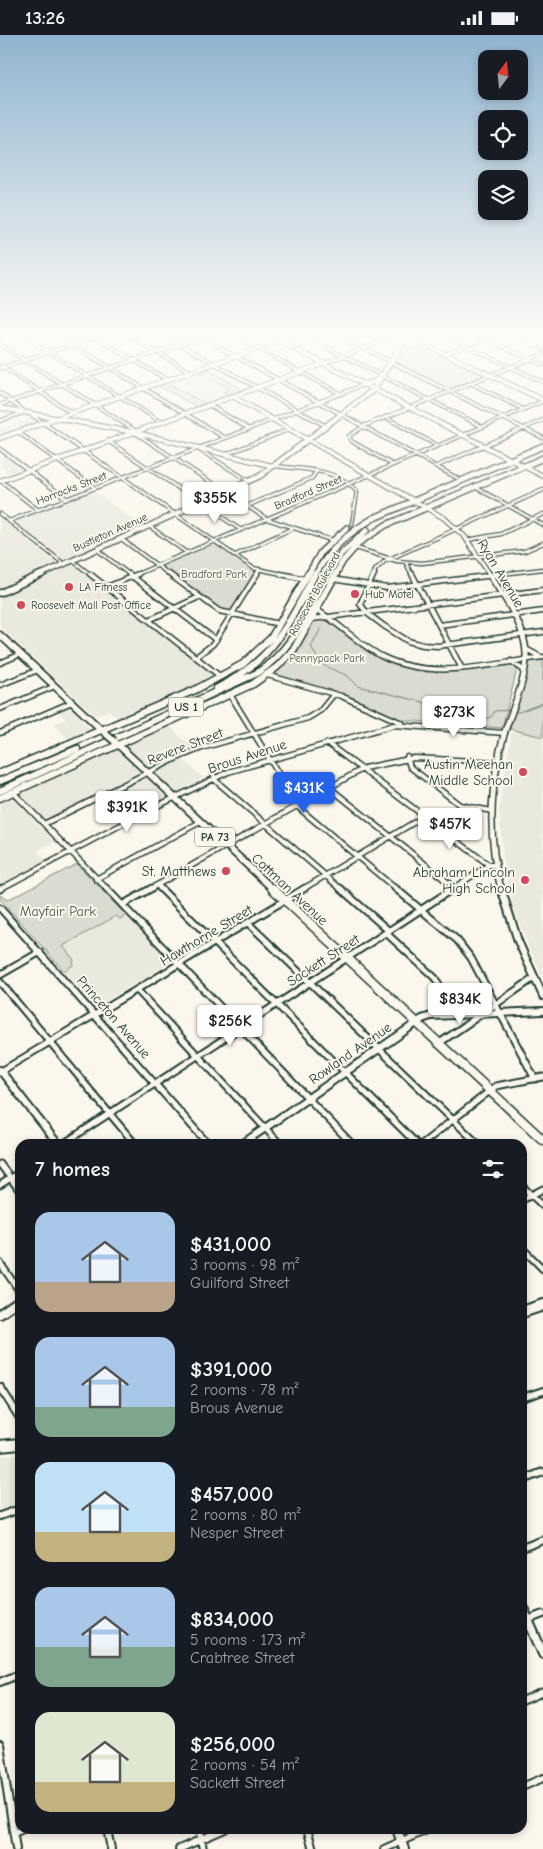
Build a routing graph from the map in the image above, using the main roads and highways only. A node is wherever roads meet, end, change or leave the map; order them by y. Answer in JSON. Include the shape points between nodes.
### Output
{"nodes":[{"id":1,"x":330,"y":421,"type":"edge"},
{"id":2,"x":543,"y":442,"type":"edge"},
{"id":3,"x":543,"y":447,"type":"edge"},
{"id":4,"x":543,"y":454,"type":"edge"},
{"id":5,"x":543,"y":458,"type":"edge"},
{"id":6,"x":515,"y":462,"type":"junction"},
{"id":7,"x":460,"y":479,"type":"junction"},
{"id":8,"x":489,"y":481,"type":"junction"},
{"id":9,"x":469,"y":485,"type":"junction"},
{"id":10,"x":418,"y":503,"type":"junction"},
{"id":11,"x":330,"y":572,"type":"junction"},
{"id":12,"x":329,"y":587,"type":"junction"},
{"id":13,"x":0,"y":593,"type":"edge"},
{"id":14,"x":297,"y":593,"type":"junction"},
{"id":15,"x":293,"y":613,"type":"junction"},
{"id":16,"x":2,"y":638,"type":"edge"},
{"id":17,"x":241,"y":675,"type":"junction"},
{"id":18,"x":195,"y":690,"type":"junction"},
{"id":19,"x":104,"y":732,"type":"junction"},
{"id":20,"x":116,"y":743,"type":"junction"},
{"id":21,"x":0,"y":773,"type":"edge"},
{"id":22,"x":0,"y":781,"type":"edge"},
{"id":23,"x":33,"y":783,"type":"junction"},
{"id":24,"x":0,"y":791,"type":"edge"},
{"id":25,"x":0,"y":798,"type":"edge"},
{"id":26,"x":543,"y":1140,"type":"edge"},
{"id":27,"x":543,"y":1305,"type":"edge"},
{"id":28,"x":527,"y":1310,"type":"edge"},
{"id":29,"x":15,"y":1444,"type":"edge"},
{"id":30,"x":0,"y":1446,"type":"edge"}],
"edges":[{"from":1,"to":13,"type":"main road","name":"Bustleton Avenue","via":[[249,481]]},
{"from":2,"to":6,"type":"highway","name":"Roosevelt Boulevard","number":"US 1"},
{"from":3,"to":6,"type":"highway"},
{"from":4,"to":6,"type":"highway","name":"Roosevelt Boulevard","number":"US 1"},
{"from":5,"to":6,"type":"highway","name":"Roosevelt Boulevard","number":"US 1"},
{"from":6,"to":7,"type":"highway","name":"Roosevelt Boulevard","number":"US 1"},
{"from":6,"to":8,"type":"highway","name":"Roosevelt Boulevard","number":"US 1"},
{"from":6,"to":9,"type":"highway","name":"Roosevelt Boulevard","number":"US 1"},
{"from":7,"to":10,"type":"highway","name":"Roosevelt Boulevard","number":"US 1","via":[[442,493]]},
{"from":7,"to":10,"type":"highway","name":"Roosevelt Boulevard","number":"US 1","via":[[442,484]]},
{"from":8,"to":9,"type":"highway"},
{"from":8,"to":10,"type":"highway","name":"Roosevelt Boulevard","number":"US 1"},
{"from":9,"to":10,"type":"highway","name":"Roosevelt Boulevard","number":"US 1"},
{"from":10,"to":11,"type":"highway","name":"Roosevelt Boulevard","number":"US 1","via":[[350,543]]},
{"from":10,"to":12,"type":"highway","name":"Roosevelt Boulevard","number":"US 1","via":[[354,547]]},
{"from":10,"to":14,"type":"highway","name":"Roosevelt Boulevard","number":"US 1","via":[[352,524],[330,540]]},
{"from":10,"to":15,"type":"highway","name":"Roosevelt Boulevard","number":"US 1","via":[[368,520],[337,542],[324,557]]},
{"from":11,"to":12,"type":"highway"},
{"from":11,"to":24,"type":"highway","name":"Roosevelt Boulevard","number":"US 1","via":[[290,643],[258,672]]},
{"from":12,"to":20,"type":"highway","name":"Roosevelt Boulevard","number":"US 1","via":[[294,649],[267,675],[231,696]]},
{"from":14,"to":15,"type":"highway"},
{"from":14,"to":18,"type":"highway","name":"Roosevelt Boulevard","number":"US 1","via":[[257,653]]},
{"from":15,"to":17,"type":"highway","name":"Roosevelt Boulevard","number":"US 1","via":[[270,650]]},
{"from":16,"to":19,"type":"main road","name":"Cottman Avenue","number":"PA 73"},
{"from":17,"to":18,"type":"highway"},
{"from":17,"to":22,"type":"highway","name":"Roosevelt Boulevard","number":"US 1","via":[[216,689]]},
{"from":18,"to":19,"type":"highway","name":"Roosevelt Boulevard","number":"US 1"},
{"from":19,"to":20,"type":"main road","name":"Cottman Avenue","number":"PA 73","bridge":true},
{"from":19,"to":21,"type":"highway","name":"Roosevelt Boulevard","number":"US 1"},
{"from":20,"to":23,"type":"highway","name":"Roosevelt Boulevard","number":"US 1"},
{"from":20,"to":26,"type":"main road","name":"Cottman Avenue","number":"PA 73"},
{"from":23,"to":24,"type":"highway"},
{"from":23,"to":25,"type":"highway","name":"Roosevelt Boulevard","number":"US 1"},
{"from":27,"to":28,"type":"main road"},
{"from":29,"to":30,"type":"main road"}]}
